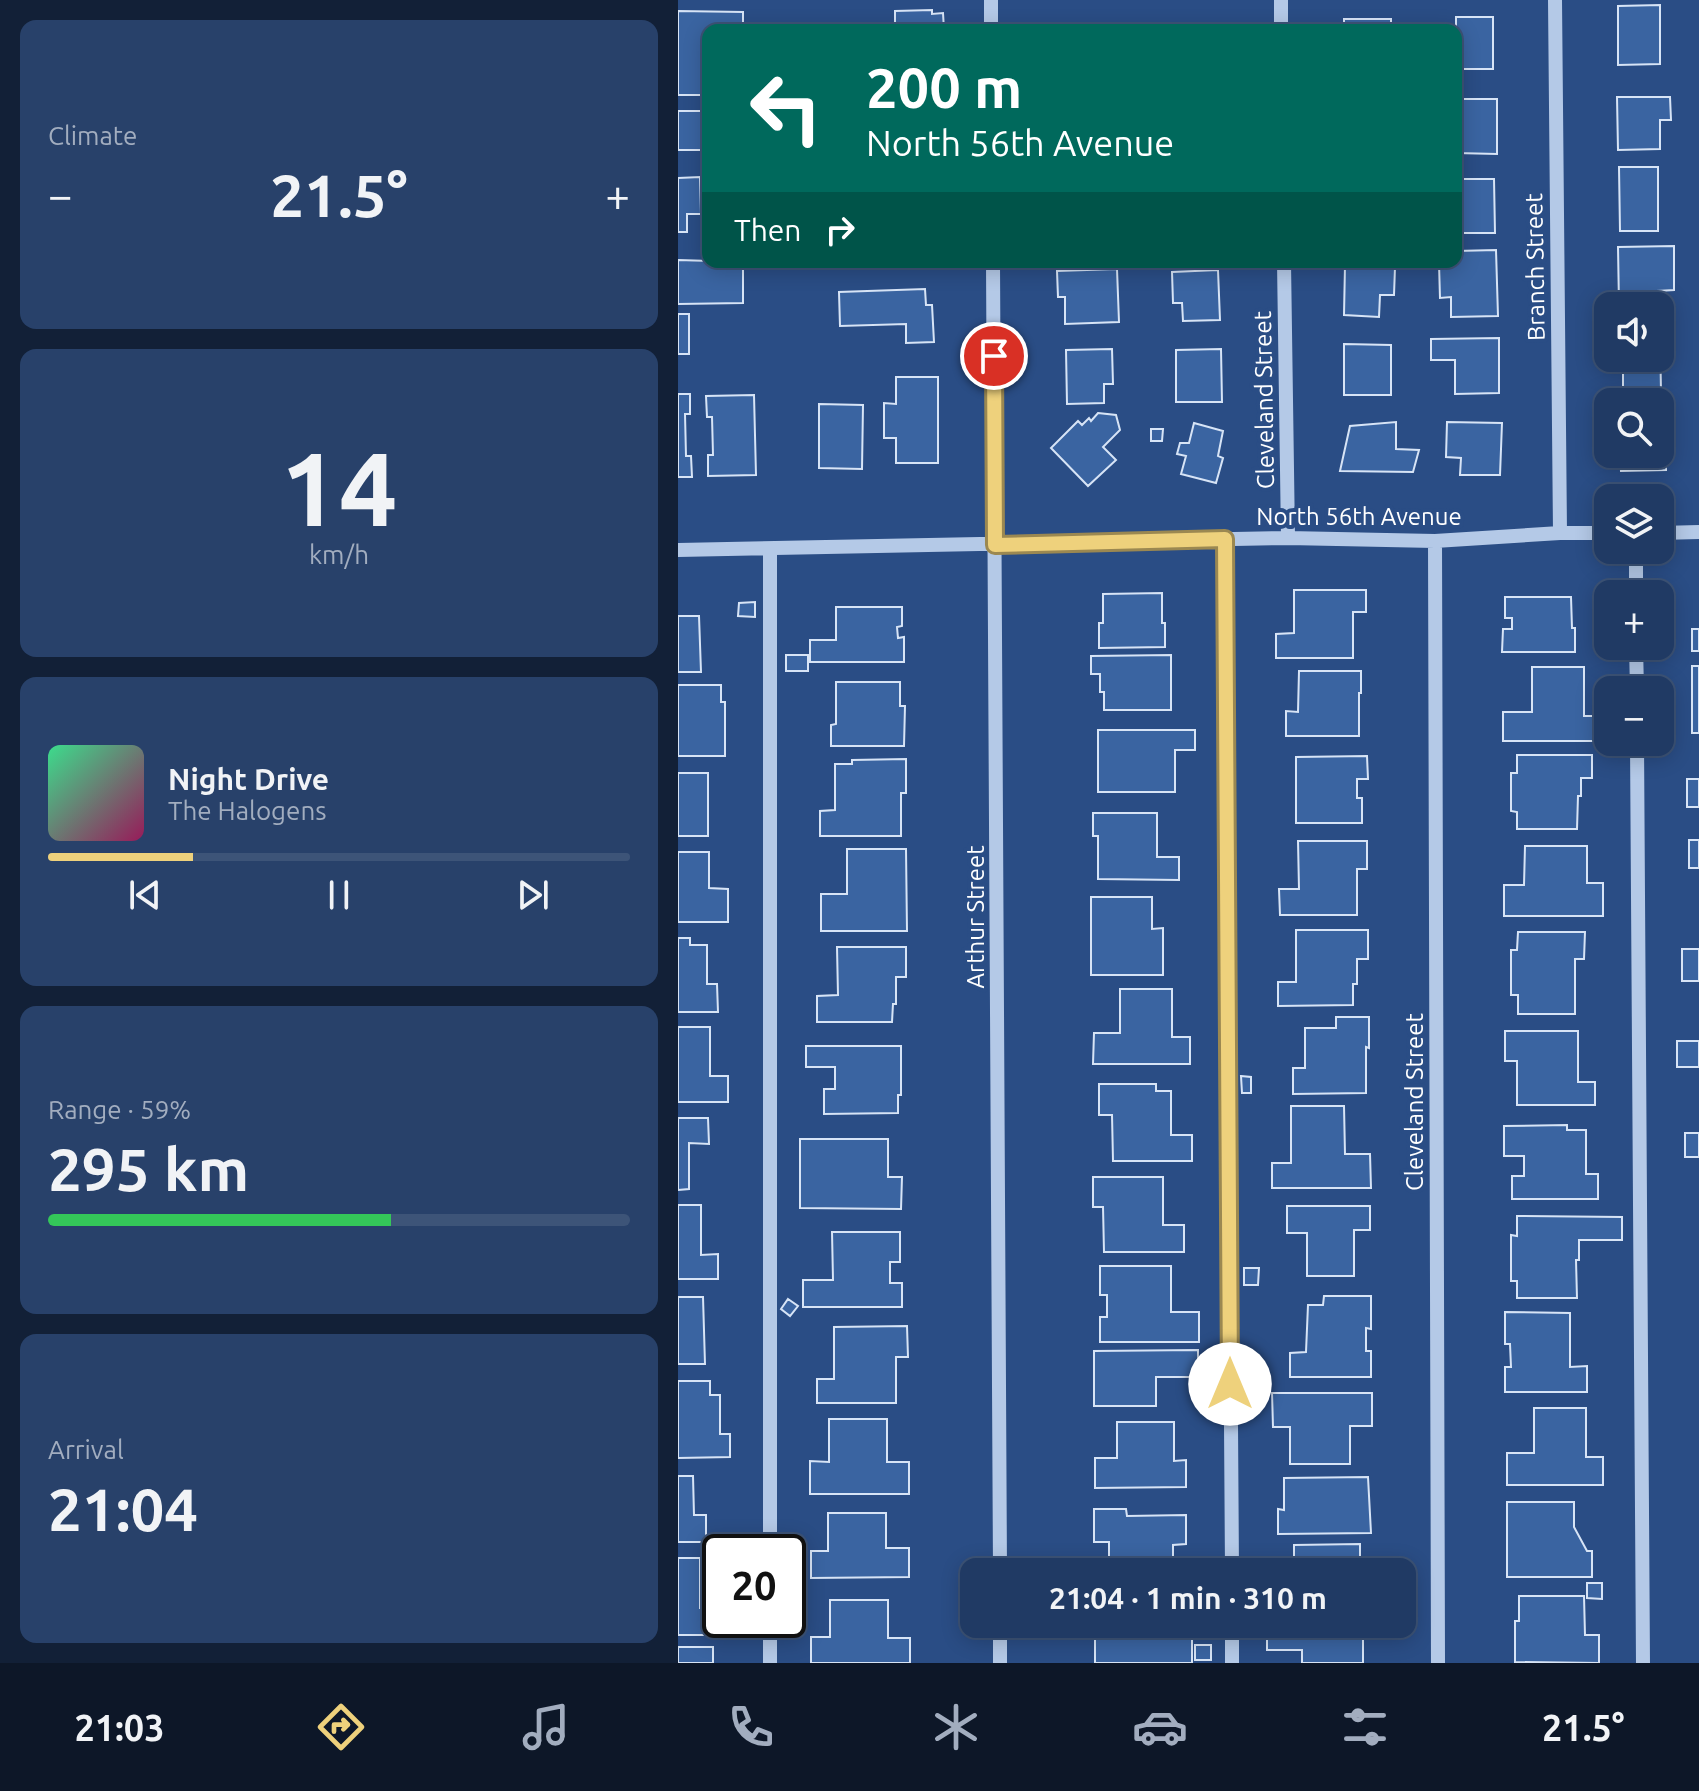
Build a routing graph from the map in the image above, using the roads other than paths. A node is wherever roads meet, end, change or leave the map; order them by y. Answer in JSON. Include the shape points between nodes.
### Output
{"nodes":[{"id":1,"x":991,"y":0,"type":"edge"},
{"id":2,"x":1281,"y":0,"type":"edge"},
{"id":3,"x":1555,"y":0,"type":"edge"},
{"id":4,"x":991,"y":24,"type":"edge"},
{"id":5,"x":1281,"y":24,"type":"edge"},
{"id":6,"x":993,"y":268,"type":"edge"},
{"id":7,"x":1284,"y":268,"type":"edge"},
{"id":8,"x":1699,"y":532,"type":"edge"},
{"id":9,"x":1560,"y":533,"type":"junction"},
{"id":10,"x":1594,"y":533,"type":"edge"},
{"id":11,"x":1674,"y":533,"type":"edge"},
{"id":12,"x":1288,"y":538,"type":"junction"},
{"id":13,"x":1225,"y":539,"type":"junction"},
{"id":14,"x":1435,"y":541,"type":"junction"},
{"id":15,"x":995,"y":545,"type":"junction"},
{"id":16,"x":770,"y":549,"type":"junction"},
{"id":17,"x":678,"y":550,"type":"edge"},
{"id":18,"x":1637,"y":756,"type":"edge"},
{"id":19,"x":770,"y":1534,"type":"edge"},
{"id":20,"x":1000,"y":1558,"type":"edge"},
{"id":21,"x":1232,"y":1558,"type":"edge"},
{"id":22,"x":770,"y":1638,"type":"edge"},
{"id":23,"x":1000,"y":1638,"type":"edge"},
{"id":24,"x":1232,"y":1638,"type":"edge"},
{"id":25,"x":770,"y":1663,"type":"edge"},
{"id":26,"x":1000,"y":1663,"type":"edge"},
{"id":27,"x":1232,"y":1663,"type":"edge"},
{"id":28,"x":1438,"y":1663,"type":"edge"},
{"id":29,"x":1643,"y":1663,"type":"edge"}],
"edges":[{"from":1,"to":4,"type":"street"},
{"from":2,"to":5,"type":"street"},
{"from":3,"to":9,"type":"street","name":"Branch Street"},
{"from":6,"to":15,"type":"street","name":"Arthur Street"},
{"from":7,"to":12,"type":"street","name":"Cleveland Street"},
{"from":8,"to":11,"type":"street"},
{"from":9,"to":10,"type":"street","name":"North 56th Avenue"},
{"from":9,"to":14,"type":"street","name":"North 56th Avenue"},
{"from":12,"to":13,"type":"street","name":"North 56th Avenue"},
{"from":12,"to":14,"type":"street","name":"North 56th Avenue"},
{"from":13,"to":15,"type":"street","name":"North 56th Avenue"},
{"from":13,"to":21,"type":"street"},
{"from":14,"to":28,"type":"street","name":"Cleveland Street"},
{"from":15,"to":16,"type":"street","name":"North 56th Avenue"},
{"from":15,"to":20,"type":"street","name":"Arthur Street"},
{"from":16,"to":17,"type":"street","name":"North 56th Avenue"},
{"from":16,"to":19,"type":"street"},
{"from":18,"to":29,"type":"street"},
{"from":22,"to":25,"type":"street"},
{"from":23,"to":26,"type":"street"},
{"from":24,"to":27,"type":"street"}]}
